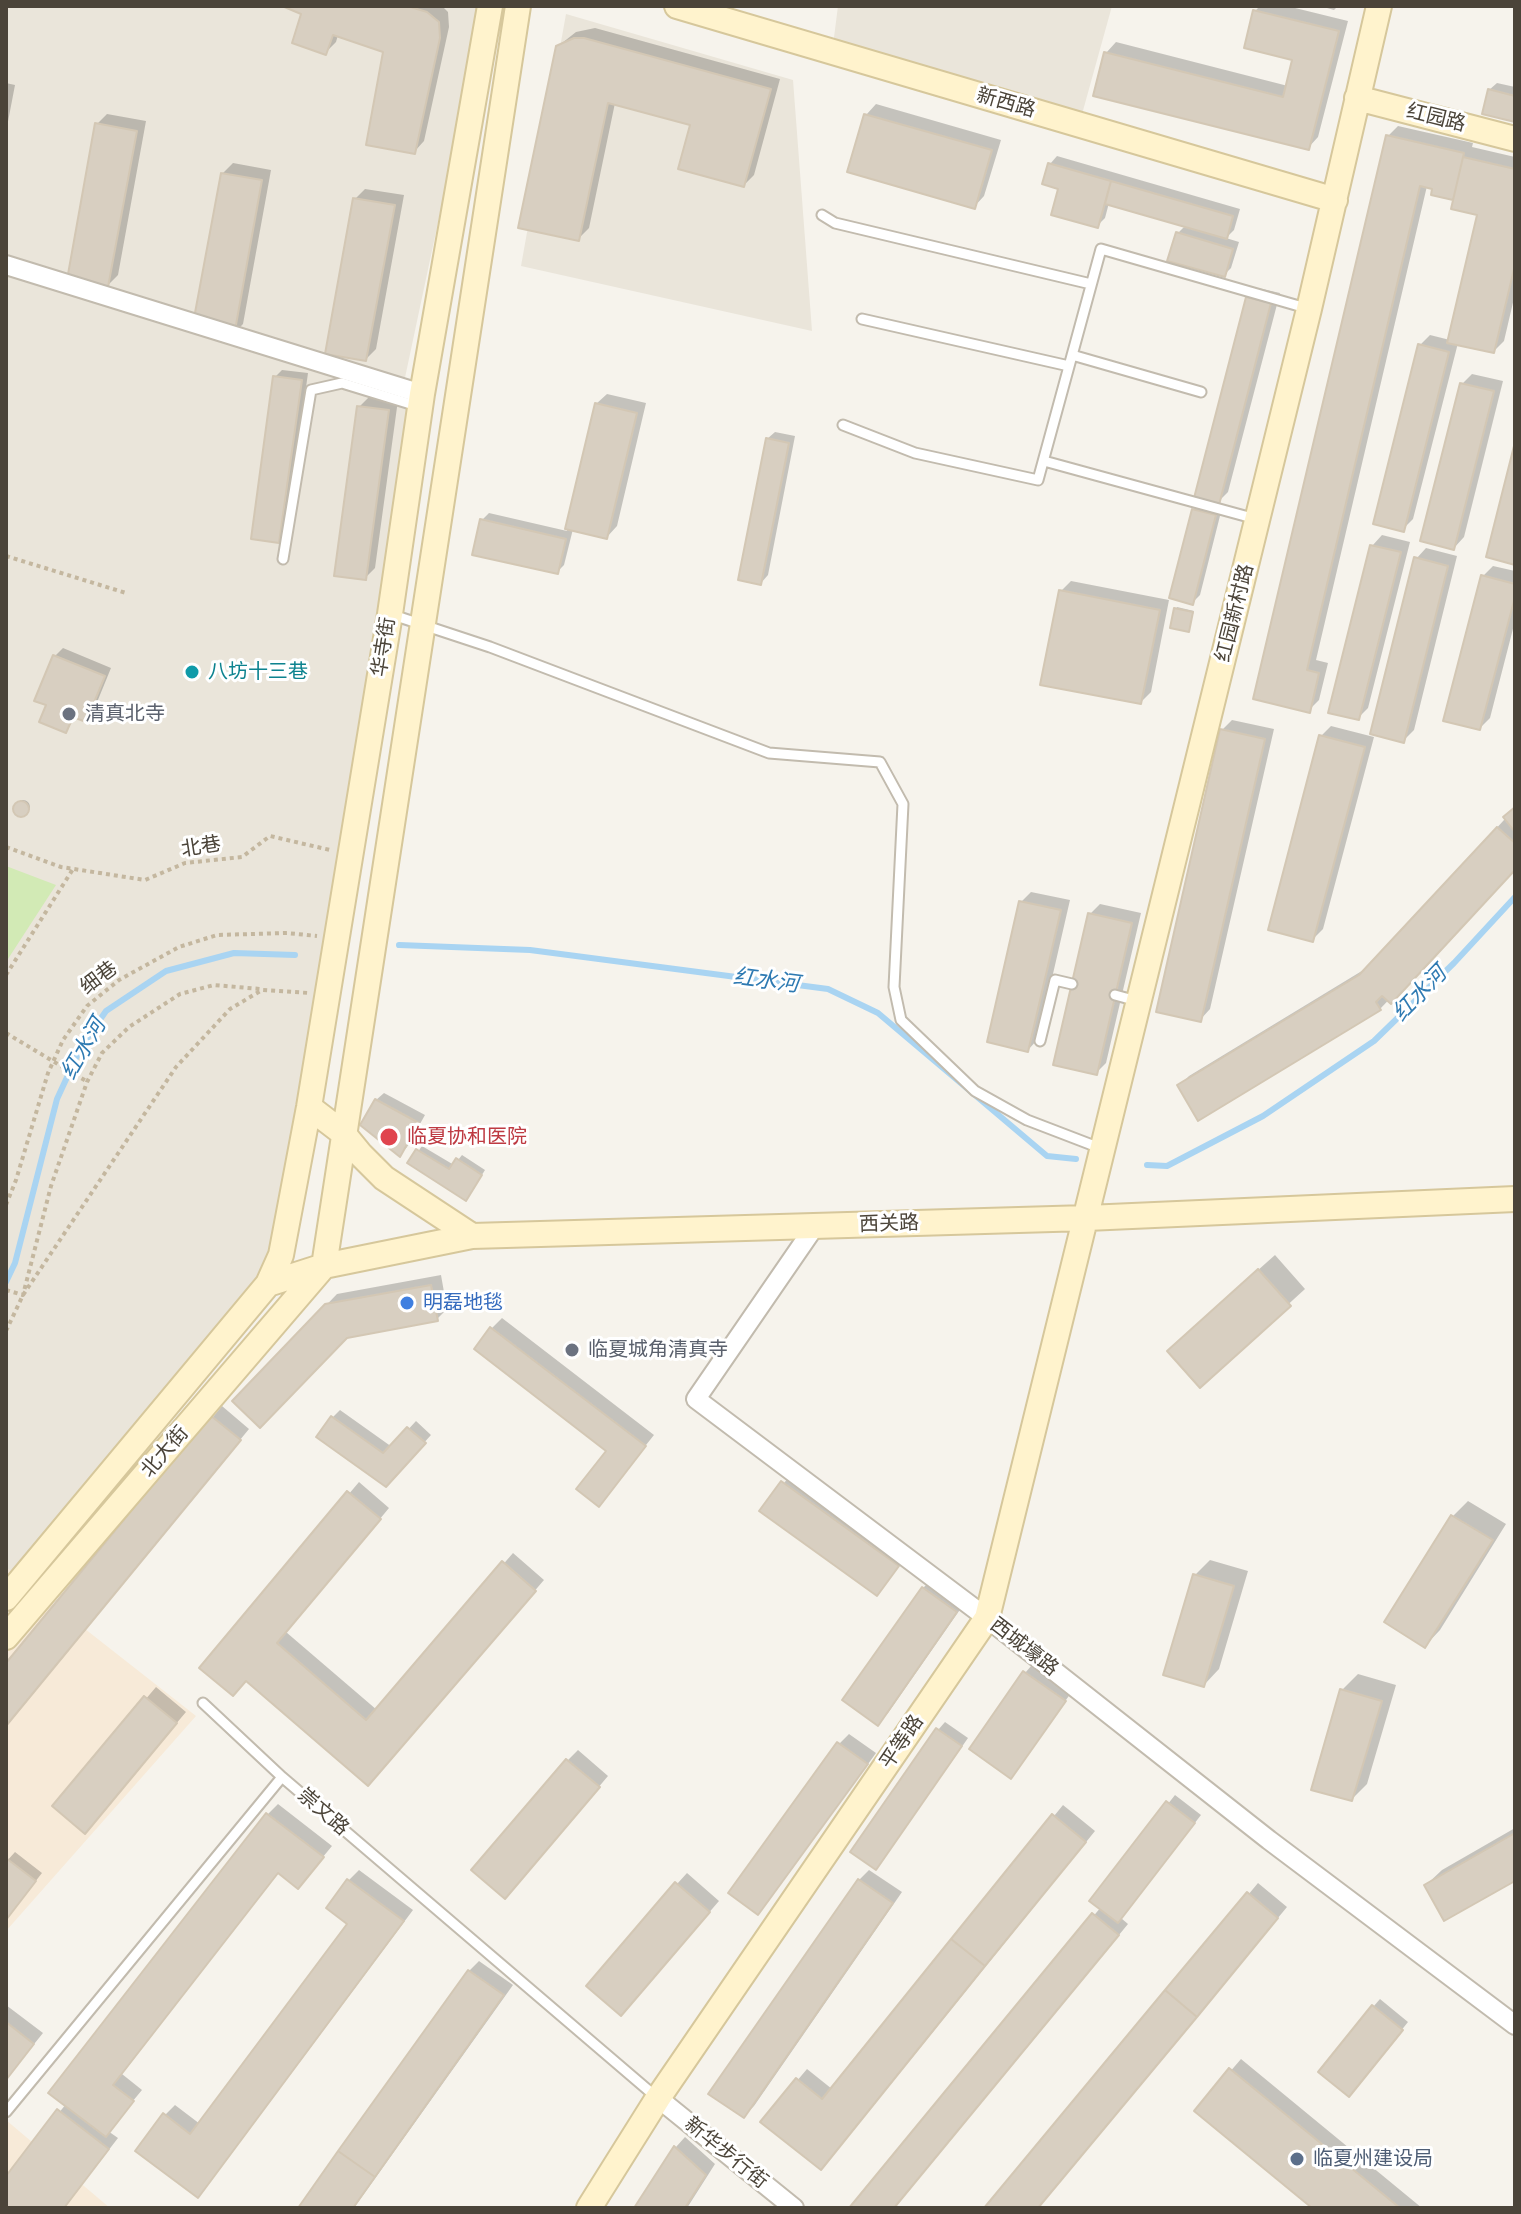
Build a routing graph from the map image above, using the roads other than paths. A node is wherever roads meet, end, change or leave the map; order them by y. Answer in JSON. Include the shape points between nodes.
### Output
{"nodes":[{"id":1,"x":490,"y":6,"type":"edge"},
{"id":2,"x":518,"y":6,"type":"edge"},
{"id":3,"x":677,"y":6,"type":"edge"},
{"id":4,"x":1379,"y":6,"type":"edge"},
{"id":5,"x":1357,"y":98,"type":"junction"},
{"id":6,"x":1515,"y":139,"type":"edge"},
{"id":7,"x":1335,"y":200,"type":"junction"},
{"id":8,"x":822,"y":215,"type":"dead end"},
{"id":9,"x":6,"y":265,"type":"edge"},
{"id":10,"x":1091,"y":284,"type":"junction"},
{"id":11,"x":1309,"y":309,"type":"junction"},
{"id":12,"x":862,"y":319,"type":"dead end"},
{"id":13,"x":1072,"y":355,"type":"junction"},
{"id":14,"x":1069,"y":366,"type":"junction"},
{"id":15,"x":1201,"y":392,"type":"dead end"},
{"id":16,"x":421,"y":400,"type":"junction"},
{"id":17,"x":843,"y":425,"type":"dead end"},
{"id":18,"x":1044,"y":461,"type":"junction"},
{"id":19,"x":1257,"y":520,"type":"junction"},
{"id":20,"x":283,"y":559,"type":"dead end"},
{"id":21,"x":390,"y":614,"type":"junction"},
{"id":22,"x":1072,"y":984,"type":"dead end"},
{"id":23,"x":1115,"y":995,"type":"dead end"},
{"id":24,"x":1140,"y":1001,"type":"junction"},
{"id":25,"x":1040,"y":1041,"type":"dead end"},
{"id":26,"x":309,"y":1107,"type":"junction"},
{"id":27,"x":343,"y":1133,"type":"junction"},
{"id":28,"x":1104,"y":1150,"type":"junction"},
{"id":29,"x":1515,"y":1199,"type":"edge"},
{"id":30,"x":1087,"y":1218,"type":"junction"},
{"id":31,"x":815,"y":1226,"type":"junction"},
{"id":32,"x":472,"y":1236,"type":"junction"},
{"id":33,"x":324,"y":1266,"type":"junction"},
{"id":34,"x":268,"y":1284,"type":"junction"},
{"id":35,"x":6,"y":1598,"type":"edge"},
{"id":36,"x":987,"y":1618,"type":"junction"},
{"id":37,"x":6,"y":1637,"type":"edge"},
{"id":38,"x":203,"y":1703,"type":"dead end"},
{"id":39,"x":282,"y":1777,"type":"junction"},
{"id":40,"x":1515,"y":2025,"type":"edge"},
{"id":41,"x":658,"y":2098,"type":"junction"},
{"id":42,"x":6,"y":2112,"type":"edge"},
{"id":43,"x":589,"y":2208,"type":"edge"},
{"id":44,"x":794,"y":2208,"type":"edge"}],
"edges":[{"from":1,"to":16,"type":"main road","name":"华寺街"},
{"from":2,"to":27,"type":"main road","name":"华寺街"},
{"from":3,"to":7,"type":"main road","name":"新西路"},
{"from":4,"to":5,"type":"main road","name":"红园新村路"},
{"from":5,"to":6,"type":"main road","name":"红园路"},
{"from":5,"to":7,"type":"main road","name":"红园新村路"},
{"from":7,"to":11,"type":"main road","name":"红园新村路"},
{"from":8,"to":10,"type":"lane","via":[[835,223]]},
{"from":9,"to":16,"type":"street"},
{"from":10,"to":11,"type":"lane","via":[[1101,249]]},
{"from":10,"to":13,"type":"lane"},
{"from":11,"to":19,"type":"main road","name":"红园新村路"},
{"from":12,"to":14,"type":"lane"},
{"from":13,"to":14,"type":"lane"},
{"from":13,"to":15,"type":"lane"},
{"from":14,"to":18,"type":"lane"},
{"from":16,"to":20,"type":"lane","via":[[342,383],[311,390]]},
{"from":16,"to":21,"type":"main road","name":"华寺街"},
{"from":17,"to":18,"type":"lane","via":[[915,453],[1038,480]]},
{"from":18,"to":19,"type":"lane"},
{"from":19,"to":24,"type":"main road","name":"红园新村路"},
{"from":21,"to":26,"type":"main road","name":"华寺街"},
{"from":21,"to":28,"type":"lane","via":[[769,753],[880,762],[903,804],[894,987],[901,1020],[975,1091],[1027,1120]]},
{"from":22,"to":25,"type":"lane","via":[[1055,980]]},
{"from":23,"to":24,"type":"lane"},
{"from":24,"to":28,"type":"main road","name":"红园新村路"},
{"from":26,"to":27,"type":"main road"},
{"from":26,"to":34,"type":"main road","name":"华寺街","via":[[281,1255]]},
{"from":27,"to":32,"type":"main road","via":[[384,1178]]},
{"from":27,"to":33,"type":"main road","name":"华寺街"},
{"from":28,"to":30,"type":"main road","name":"红园新村路"},
{"from":29,"to":30,"type":"main road","name":"西关路"},
{"from":30,"to":31,"type":"main road","name":"西关路"},
{"from":30,"to":36,"type":"main road","name":"平等路"},
{"from":31,"to":32,"type":"main road","name":"西关路"},
{"from":31,"to":36,"type":"street","name":"西城壕路","via":[[696,1399]]},
{"from":32,"to":33,"type":"main road","name":"西关路"},
{"from":33,"to":34,"type":"main road","name":"西关路"},
{"from":33,"to":37,"type":"main road","name":"北大街"},
{"from":34,"to":35,"type":"main road","name":"北大街"},
{"from":36,"to":40,"type":"street","name":"西城壕路"},
{"from":36,"to":41,"type":"main road","name":"平等路"},
{"from":38,"to":39,"type":"lane"},
{"from":39,"to":41,"type":"lane","name":"崇文路"},
{"from":39,"to":42,"type":"lane","name":"崇文路"},
{"from":41,"to":43,"type":"main road","name":"平等路"},
{"from":41,"to":44,"type":"street","name":"新华步行街"}]}
